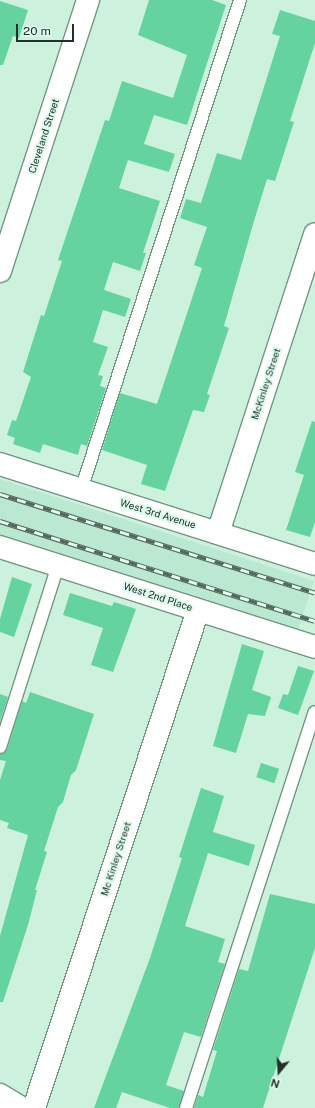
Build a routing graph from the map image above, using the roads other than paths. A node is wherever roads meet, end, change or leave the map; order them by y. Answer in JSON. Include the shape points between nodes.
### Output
{"nodes":[{"id":1,"x":88,"y":0,"type":"edge"},
{"id":2,"x":240,"y":0,"type":"edge"},
{"id":3,"x":315,"y":234,"type":"edge"},
{"id":4,"x":0,"y":271,"type":"edge"},
{"id":5,"x":0,"y":464,"type":"edge"},
{"id":6,"x":81,"y":490,"type":"junction"},
{"id":7,"x":218,"y":533,"type":"junction"},
{"id":8,"x":0,"y":547,"type":"edge"},
{"id":9,"x":315,"y":564,"type":"edge"},
{"id":10,"x":58,"y":565,"type":"junction"},
{"id":11,"x":198,"y":610,"type":"junction"},
{"id":12,"x":315,"y":647,"type":"edge"},
{"id":13,"x":315,"y":712,"type":"edge"},
{"id":14,"x":0,"y":747,"type":"edge"},
{"id":15,"x":0,"y":1095,"type":"edge"},
{"id":16,"x":22,"y":1108,"type":"edge"},
{"id":17,"x":34,"y":1108,"type":"edge"},
{"id":18,"x":186,"y":1108,"type":"edge"}],
"edges":[{"from":1,"to":4,"type":"street","name":"Cleveland Street"},
{"from":2,"to":6,"type":"lane"},
{"from":3,"to":7,"type":"street","name":"McKinley Street"},
{"from":5,"to":6,"type":"street","name":"West 3rd Avenue"},
{"from":6,"to":7,"type":"street","name":"West 3rd Avenue"},
{"from":7,"to":9,"type":"street","name":"West 3rd Avenue"},
{"from":8,"to":10,"type":"street","name":"West 2nd Place"},
{"from":10,"to":11,"type":"street","name":"West 2nd Place"},
{"from":10,"to":14,"type":"lane"},
{"from":11,"to":12,"type":"street","name":"West 2nd Place"},
{"from":11,"to":17,"type":"street","name":"Mc Kinley Street"},
{"from":13,"to":18,"type":"lane"},
{"from":15,"to":16,"type":"street"}]}
